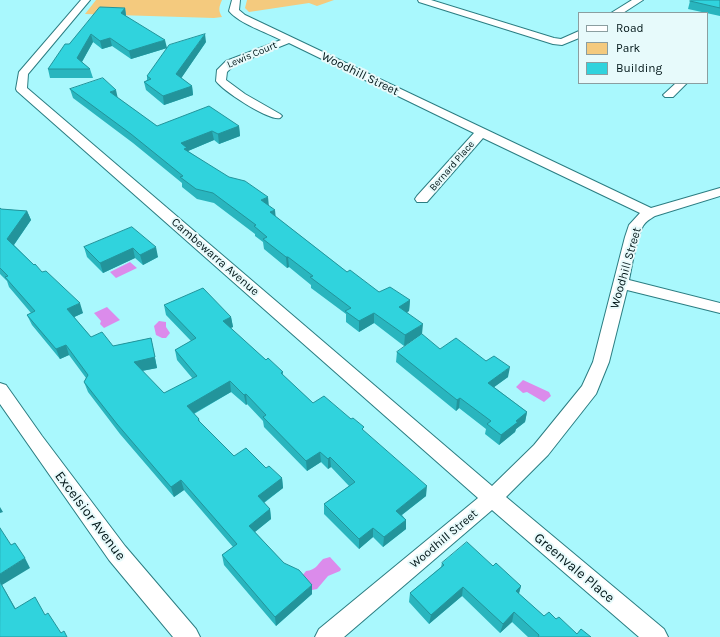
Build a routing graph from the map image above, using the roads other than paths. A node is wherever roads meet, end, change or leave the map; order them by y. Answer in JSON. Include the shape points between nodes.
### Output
{"nodes":[{"id":1,"x":86,"y":0,"type":"edge"},
{"id":2,"x":236,"y":0,"type":"edge"},
{"id":3,"x":422,"y":0,"type":"edge"},
{"id":4,"x":639,"y":0,"type":"edge"},
{"id":5,"x":618,"y":12,"type":"edge"},
{"id":6,"x":576,"y":38,"type":"edge"},
{"id":7,"x":289,"y":40,"type":"junction"},
{"id":8,"x":681,"y":84,"type":"edge"},
{"id":9,"x":669,"y":95,"type":"dead end"},
{"id":10,"x":276,"y":116,"type":"dead end"},
{"id":11,"x":482,"y":133,"type":"junction"},
{"id":12,"x":720,"y":192,"type":"edge"},
{"id":13,"x":422,"y":200,"type":"dead end"},
{"id":14,"x":650,"y":213,"type":"junction"},
{"id":15,"x":620,"y":283,"type":"junction"},
{"id":16,"x":720,"y":308,"type":"edge"},
{"id":17,"x":0,"y":390,"type":"edge"},
{"id":18,"x":492,"y":498,"type":"junction"},
{"id":19,"x":188,"y":637,"type":"edge"},
{"id":20,"x":327,"y":637,"type":"edge"},
{"id":21,"x":656,"y":637,"type":"edge"}],
"edges":[{"from":1,"to":18,"type":"street","name":"Cambewarra Avenue","via":[[22,74],[21,89]]},
{"from":2,"to":7,"type":"street","name":"Woodhill Street","via":[[234,11]]},
{"from":3,"to":6,"type":"street","via":[[553,41],[562,42]]},
{"from":4,"to":5,"type":"street"},
{"from":7,"to":10,"type":"street","name":"Lewis Court","via":[[230,63],[223,67],[220,73],[221,81]]},
{"from":7,"to":11,"type":"street","name":"Woodhill Street"},
{"from":8,"to":9,"type":"street"},
{"from":11,"to":13,"type":"street","name":"Bernard Place"},
{"from":11,"to":14,"type":"street","name":"Woodhill Street"},
{"from":12,"to":14,"type":"street"},
{"from":14,"to":15,"type":"street","name":"Woodhill Street","via":[[636,225]]},
{"from":15,"to":16,"type":"street"},
{"from":15,"to":18,"type":"street","name":"Woodhill Street","via":[[601,362],[590,389],[541,450]]},
{"from":17,"to":19,"type":"street","name":"Excelsior Avenue","via":[[34,441],[117,553]]},
{"from":18,"to":20,"type":"street","name":"Woodhill Street"},
{"from":18,"to":21,"type":"street","name":"Greenvale Place"}]}
